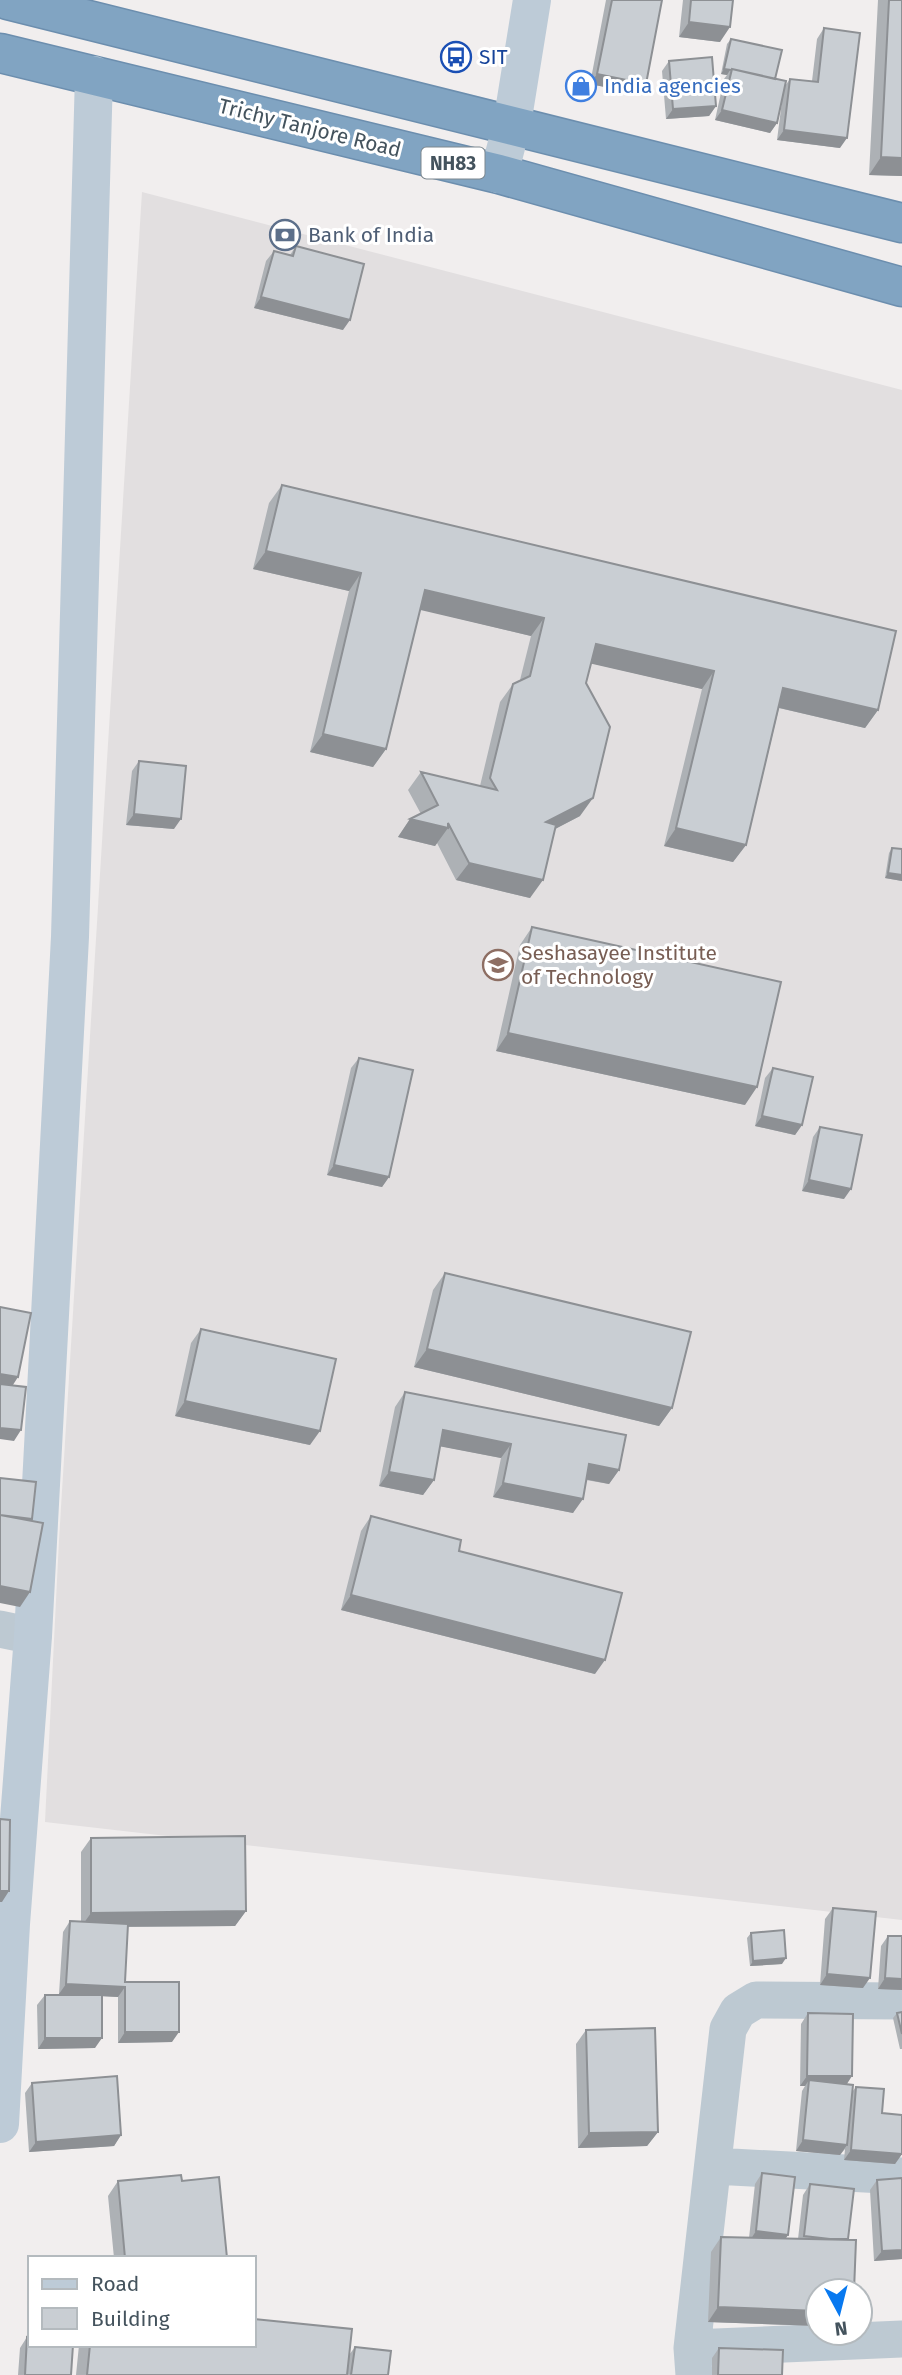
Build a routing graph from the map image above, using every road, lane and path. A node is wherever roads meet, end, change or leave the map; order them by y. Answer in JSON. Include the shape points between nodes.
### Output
{"nodes":[{"id":1,"x":8,"y":0,"type":"edge"},
{"id":2,"x":532,"y":0,"type":"edge"},
{"id":3,"x":0,"y":53,"type":"edge"},
{"id":4,"x":94,"y":75,"type":"junction"},
{"id":5,"x":512,"y":124,"type":"junction"},
{"id":6,"x":499,"y":174,"type":"junction"},
{"id":7,"x":902,"y":223,"type":"edge"},
{"id":8,"x":902,"y":287,"type":"edge"},
{"id":9,"x":16,"y":1632,"type":"edge"},
{"id":10,"x":5,"y":1923,"type":"edge"},
{"id":11,"x":902,"y":2001,"type":"edge"},
{"id":12,"x":2,"y":2065,"type":"edge"},
{"id":13,"x":0,"y":2124,"type":"edge"},
{"id":14,"x":714,"y":2166,"type":"junction"},
{"id":15,"x":902,"y":2176,"type":"edge"},
{"id":16,"x":902,"y":2339,"type":"edge"},
{"id":17,"x":693,"y":2361,"type":"edge"}],
"edges":[{"from":1,"to":5,"type":"highway","number":"NH83"},
{"from":2,"to":5,"type":"street"},
{"from":3,"to":4,"type":"highway","name":"Trichy Tanjore Road","number":"NH83"},
{"from":4,"to":6,"type":"highway","name":"Trichy Tanjore Road","number":"NH83"},
{"from":4,"to":9,"type":"street","via":[[70,937]]},
{"from":5,"to":6,"type":"street"},
{"from":5,"to":7,"type":"highway","number":"NH83"},
{"from":6,"to":8,"type":"highway","name":"Trichy Tanjore Road","number":"NH83"},
{"from":9,"to":10,"type":"street"},
{"from":10,"to":12,"type":"street"},
{"from":11,"to":14,"type":"street","via":[[756,2000],[738,2011],[728,2029]]},
{"from":12,"to":13,"type":"street"},
{"from":14,"to":15,"type":"street"},
{"from":14,"to":17,"type":"street"},
{"from":16,"to":17,"type":"street"}]}
